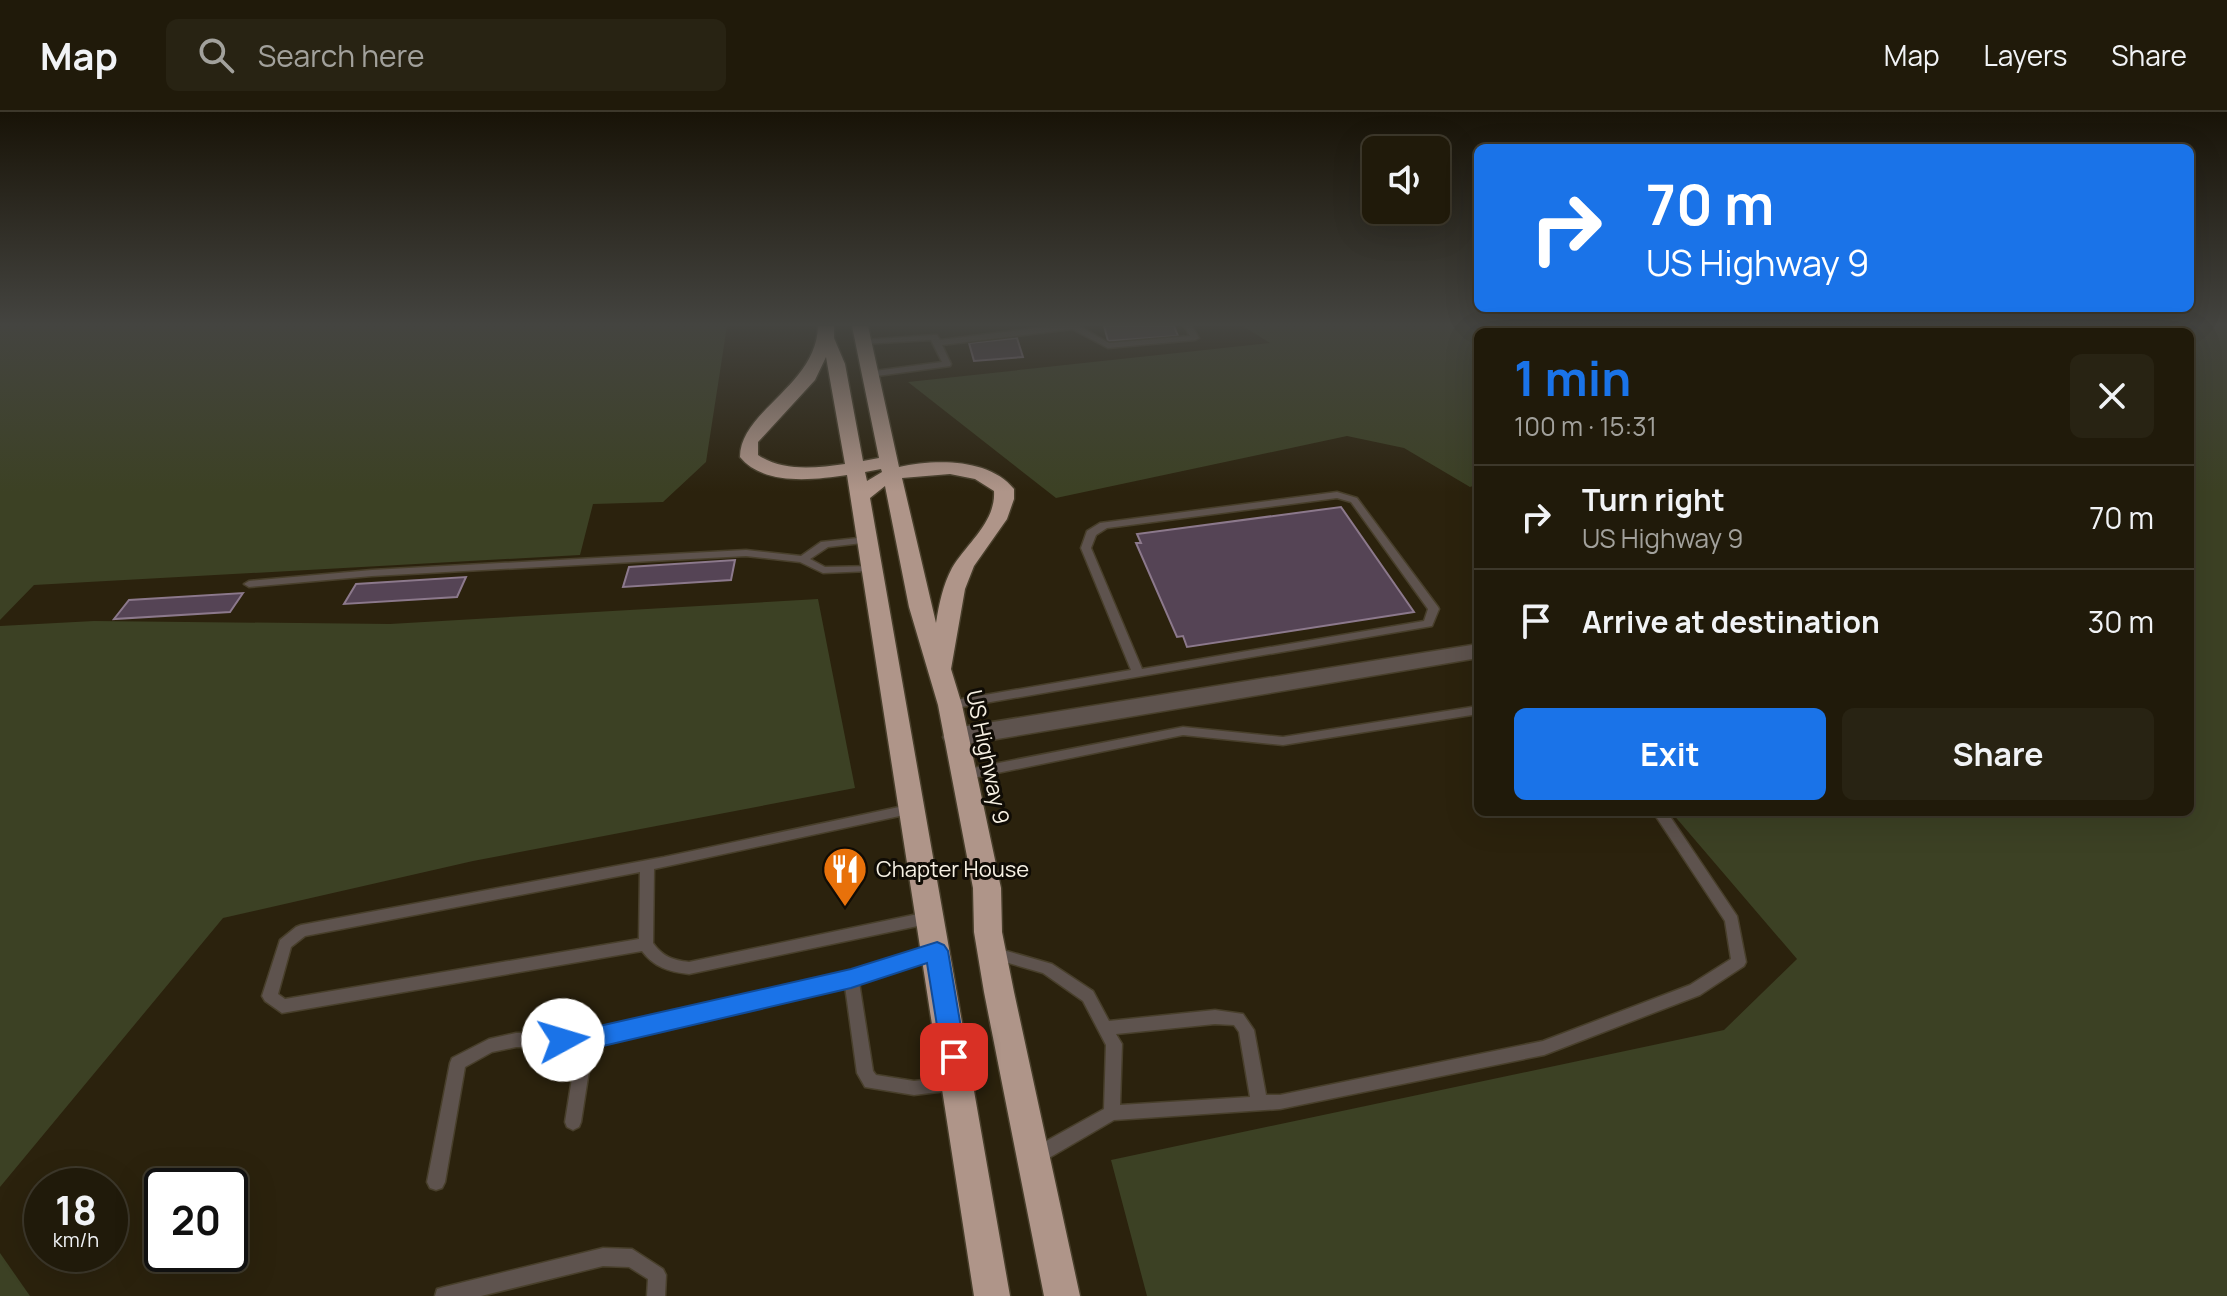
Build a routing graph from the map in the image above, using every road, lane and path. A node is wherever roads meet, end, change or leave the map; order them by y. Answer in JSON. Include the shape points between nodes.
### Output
{"nodes":[{"id":1,"x":804,"y":381,"type":"edge"},
{"id":2,"x":840,"y":381,"type":"edge"},
{"id":3,"x":872,"y":381,"type":"edge"},
{"id":4,"x":855,"y":468,"type":"junction"},
{"id":5,"x":892,"y":468,"type":"junction"},
{"id":6,"x":860,"y":496,"type":"junction"},
{"id":7,"x":869,"y":554,"type":"junction"},
{"id":8,"x":803,"y":559,"type":"junction"},
{"id":9,"x":249,"y":584,"type":"dead end"},
{"id":10,"x":1474,"y":652,"type":"edge"},
{"id":11,"x":941,"y":671,"type":"junction"},
{"id":12,"x":1138,"y":673,"type":"junction"},
{"id":13,"x":950,"y":705,"type":"junction"},
{"id":14,"x":1474,"y":711,"type":"edge"},
{"id":15,"x":955,"y":737,"type":"junction"},
{"id":16,"x":963,"y":775,"type":"junction"},
{"id":17,"x":913,"y":809,"type":"junction"},
{"id":18,"x":1663,"y":816,"type":"edge"},
{"id":19,"x":647,"y":865,"type":"junction"},
{"id":20,"x":932,"y":917,"type":"junction"},
{"id":21,"x":646,"y":944,"type":"junction"},
{"id":22,"x":937,"y":951,"type":"junction"},
{"id":23,"x":992,"y":952,"type":"junction"},
{"id":24,"x":851,"y":978,"type":"junction"},
{"id":25,"x":1105,"y":1028,"type":"junction"},
{"id":26,"x":586,"y":1040,"type":"junction"},
{"id":27,"x":958,"y":1084,"type":"junction"},
{"id":28,"x":1259,"y":1103,"type":"junction"},
{"id":29,"x":1112,"y":1113,"type":"junction"},
{"id":30,"x":573,"y":1122,"type":"dead end"},
{"id":31,"x":1033,"y":1157,"type":"junction"},
{"id":32,"x":436,"y":1182,"type":"dead end"},
{"id":33,"x":444,"y":1296,"type":"edge"},
{"id":34,"x":656,"y":1296,"type":"edge"},
{"id":35,"x":992,"y":1296,"type":"edge"},
{"id":36,"x":1062,"y":1296,"type":"edge"}],
"edges":[{"from":1,"to":4,"type":"highway","via":[[755,431],[747,449],[755,464],[810,472]]},
{"from":2,"to":4,"type":"highway"},
{"from":3,"to":5,"type":"highway","name":"US Highway 9"},
{"from":4,"to":5,"type":"highway"},
{"from":4,"to":6,"type":"highway"},
{"from":5,"to":6,"type":"highway"},
{"from":5,"to":11,"type":"highway","name":"US Highway 9","via":[[920,607]]},
{"from":5,"to":11,"type":"highway","via":[[969,471],[1004,489],[1006,499],[957,578]]},
{"from":6,"to":7,"type":"highway"},
{"from":7,"to":8,"type":"lane","via":[[823,570]]},
{"from":7,"to":8,"type":"lane","via":[[825,544]]},
{"from":7,"to":17,"type":"highway"},
{"from":8,"to":9,"type":"lane","via":[[746,553]]},
{"from":10,"to":15,"type":"street"},
{"from":11,"to":13,"type":"highway","name":"US Highway 9"},
{"from":12,"to":12,"type":"lane","via":[[1086,548],[1091,533],[1104,525],[1347,497],[1434,609],[1428,624]]},
{"from":12,"to":13,"type":"lane"},
{"from":13,"to":15,"type":"highway","name":"US Highway 9"},
{"from":14,"to":16,"type":"lane","via":[[1283,741],[1183,731]]},
{"from":15,"to":16,"type":"highway","name":"US Highway 9"},
{"from":16,"to":23,"type":"highway","name":"US Highway 9","via":[[987,888]]},
{"from":17,"to":19,"type":"lane"},
{"from":17,"to":20,"type":"highway"},
{"from":18,"to":28,"type":"lane","via":[[1732,920],[1739,962],[1695,990],[1544,1048]]},
{"from":19,"to":21,"type":"lane"},
{"from":19,"to":21,"type":"lane","via":[[301,931],[285,944],[270,996],[282,1006]]},
{"from":20,"to":21,"type":"lane","via":[[689,968],[667,966]]},
{"from":20,"to":22,"type":"highway"},
{"from":22,"to":24,"type":"lane"},
{"from":22,"to":27,"type":"highway"},
{"from":23,"to":25,"type":"lane","via":[[1047,968],[1088,996]]},
{"from":23,"to":31,"type":"highway","name":"US Highway 9"},
{"from":24,"to":26,"type":"lane"},
{"from":24,"to":27,"type":"lane","via":[[865,1073],[871,1082],[914,1088]]},
{"from":25,"to":28,"type":"lane","via":[[1238,1019],[1246,1030]]},
{"from":25,"to":29,"type":"lane","via":[[1114,1044]]},
{"from":26,"to":30,"type":"lane"},
{"from":26,"to":32,"type":"lane","via":[[516,1040],[489,1046],[458,1063]]},
{"from":27,"to":35,"type":"highway"},
{"from":28,"to":29,"type":"lane"},
{"from":29,"to":31,"type":"lane"},
{"from":31,"to":36,"type":"highway","name":"US Highway 9"},
{"from":33,"to":34,"type":"lane","via":[[603,1257],[632,1258],[657,1275]]}]}
